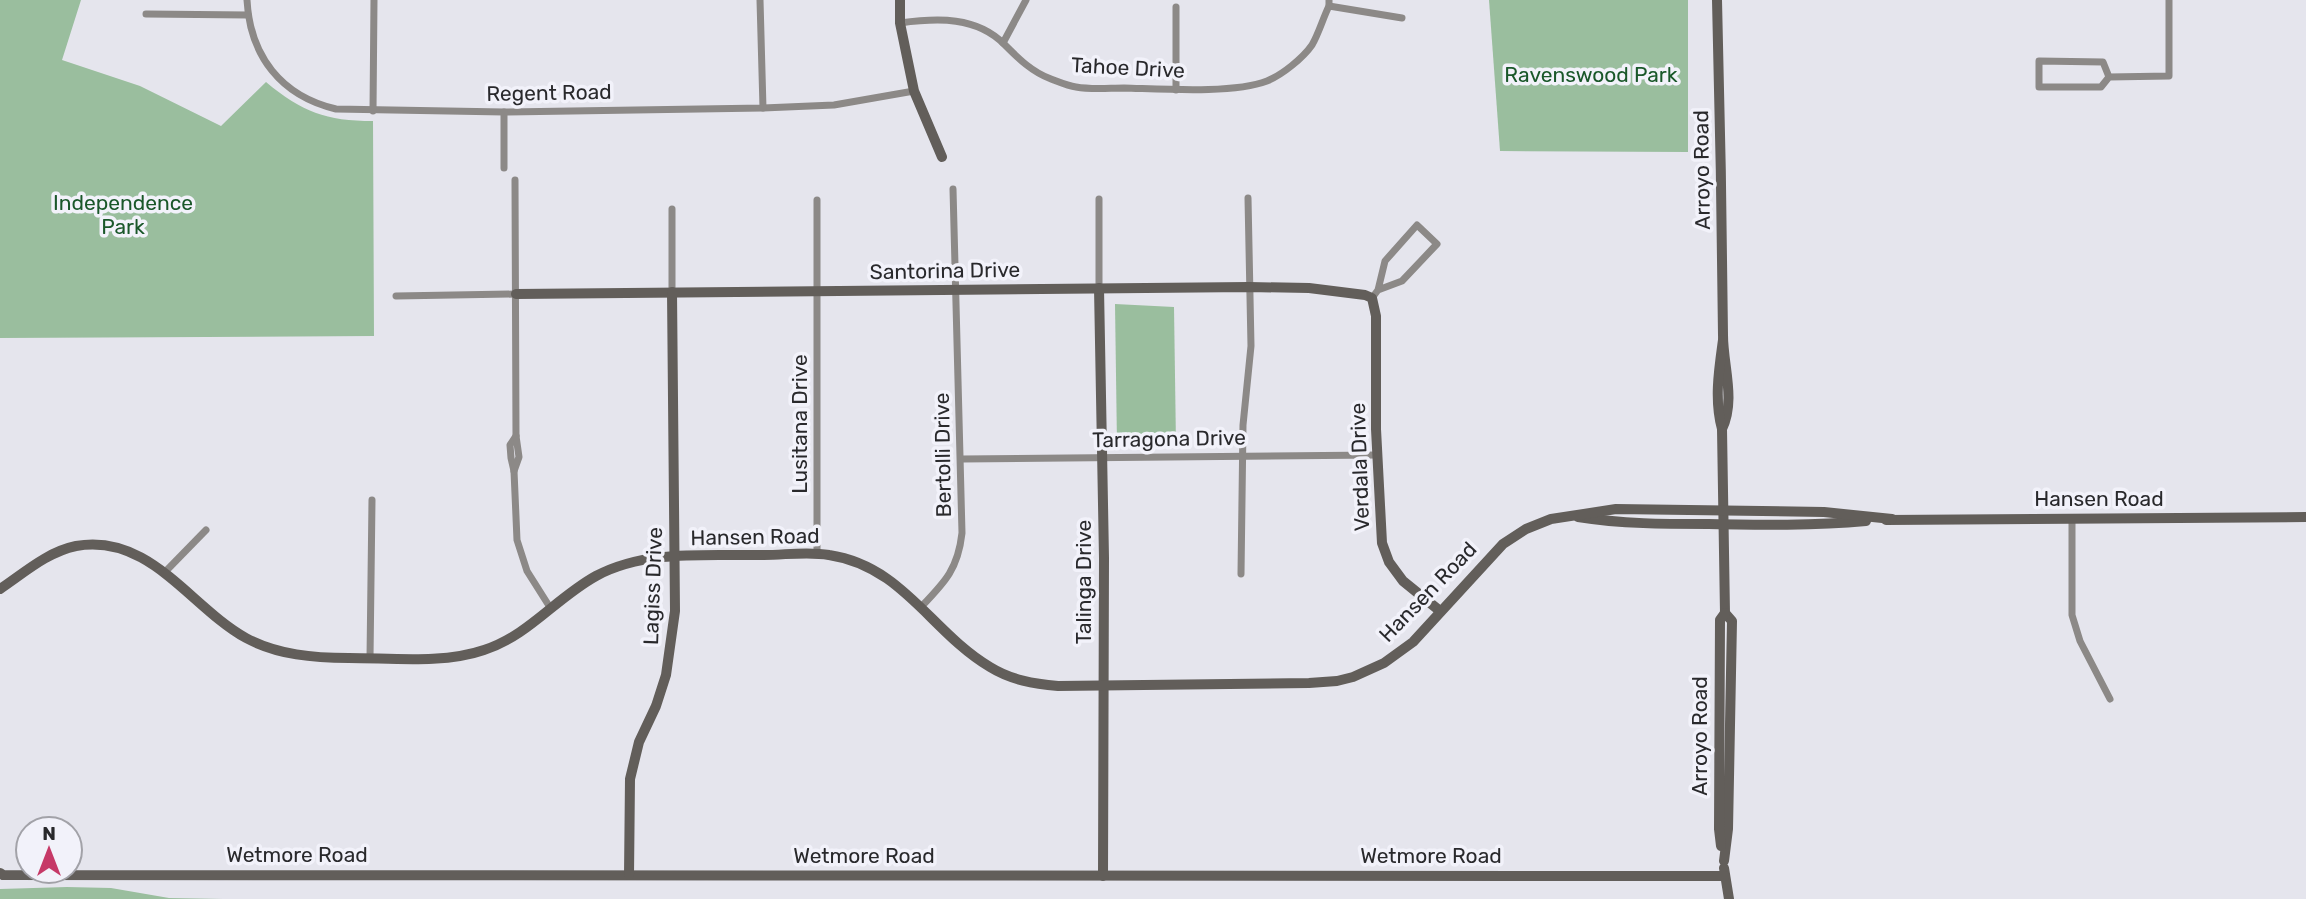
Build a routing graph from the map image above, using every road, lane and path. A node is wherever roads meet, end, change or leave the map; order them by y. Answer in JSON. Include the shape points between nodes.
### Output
{"nodes":[{"id":1,"x":247,"y":0,"type":"edge"},
{"id":2,"x":374,"y":0,"type":"edge"},
{"id":3,"x":760,"y":0,"type":"edge"},
{"id":4,"x":900,"y":0,"type":"edge"},
{"id":5,"x":1026,"y":0,"type":"edge"},
{"id":6,"x":1717,"y":0,"type":"edge"},
{"id":7,"x":2169,"y":0,"type":"edge"},
{"id":8,"x":1329,"y":3,"type":"edge"},
{"id":9,"x":1176,"y":7,"type":"dead end"},
{"id":10,"x":146,"y":14,"type":"dead end"},
{"id":11,"x":248,"y":15,"type":"junction"},
{"id":12,"x":1402,"y":18,"type":"dead end"},
{"id":13,"x":901,"y":23,"type":"junction"},
{"id":14,"x":1003,"y":43,"type":"junction"},
{"id":15,"x":2109,"y":77,"type":"junction"},
{"id":16,"x":1176,"y":90,"type":"junction"},
{"id":17,"x":914,"y":91,"type":"junction"},
{"id":18,"x":763,"y":108,"type":"junction"},
{"id":19,"x":373,"y":111,"type":"junction"},
{"id":20,"x":504,"y":112,"type":"junction"},
{"id":21,"x":942,"y":157,"type":"dead end"},
{"id":22,"x":504,"y":168,"type":"dead end"},
{"id":23,"x":515,"y":180,"type":"dead end"},
{"id":24,"x":953,"y":190,"type":"dead end"},
{"id":25,"x":1248,"y":198,"type":"dead end"},
{"id":26,"x":1099,"y":199,"type":"dead end"},
{"id":27,"x":817,"y":200,"type":"dead end"},
{"id":28,"x":672,"y":209,"type":"dead end"},
{"id":29,"x":1249,"y":287,"type":"junction"},
{"id":30,"x":1099,"y":288,"type":"junction"},
{"id":31,"x":955,"y":289,"type":"junction"},
{"id":32,"x":672,"y":292,"type":"junction"},
{"id":33,"x":817,"y":293,"type":"junction"},
{"id":34,"x":516,"y":294,"type":"junction"},
{"id":35,"x":1375,"y":294,"type":"junction"},
{"id":36,"x":396,"y":296,"type":"dead end"},
{"id":37,"x":1377,"y":455,"type":"junction"},
{"id":38,"x":1243,"y":456,"type":"junction"},
{"id":39,"x":1102,"y":457,"type":"junction"},
{"id":40,"x":962,"y":459,"type":"junction"},
{"id":41,"x":372,"y":500,"type":"dead end"},
{"id":42,"x":1723,"y":512,"type":"junction"},
{"id":43,"x":1565,"y":515,"type":"junction"},
{"id":44,"x":2306,"y":517,"type":"edge"},
{"id":45,"x":2072,"y":518,"type":"junction"},
{"id":46,"x":1892,"y":519,"type":"junction"},
{"id":47,"x":1723,"y":525,"type":"junction"},
{"id":48,"x":206,"y":530,"type":"dead end"},
{"id":49,"x":817,"y":554,"type":"junction"},
{"id":50,"x":675,"y":557,"type":"junction"},
{"id":51,"x":165,"y":572,"type":"junction"},
{"id":52,"x":1241,"y":574,"type":"dead end"},
{"id":53,"x":0,"y":590,"type":"edge"},
{"id":54,"x":921,"y":607,"type":"junction"},
{"id":55,"x":551,"y":609,"type":"junction"},
{"id":56,"x":1440,"y":611,"type":"junction"},
{"id":57,"x":370,"y":658,"type":"junction"},
{"id":58,"x":1102,"y":684,"type":"junction"},
{"id":59,"x":2110,"y":699,"type":"dead end"},
{"id":60,"x":629,"y":875,"type":"junction"},
{"id":61,"x":1,"y":876,"type":"edge"},
{"id":62,"x":1103,"y":876,"type":"junction"},
{"id":63,"x":1725,"y":876,"type":"junction"},
{"id":64,"x":1729,"y":899,"type":"edge"}],
"edges":[{"from":1,"to":11,"type":"street","name":"Regent Road"},
{"from":2,"to":19,"type":"street"},
{"from":3,"to":18,"type":"street"},
{"from":4,"to":13,"type":"street"},
{"from":5,"to":14,"type":"street"},
{"from":6,"to":42,"type":"street","name":"Arroyo Road","via":[[1723,340],[1717,414]]},
{"from":7,"to":15,"type":"street","via":[[2169,76]]},
{"from":8,"to":12,"type":"street"},
{"from":8,"to":16,"type":"street","name":"Tahoe Drive","via":[[1311,46],[1289,68],[1267,81]]},
{"from":9,"to":16,"type":"street"},
{"from":10,"to":11,"type":"street"},
{"from":11,"to":19,"type":"street","name":"Regent Road","via":[[270,71],[291,90],[314,104]]},
{"from":13,"to":14,"type":"street","name":"Tahoe Drive","via":[[956,20],[984,29]]},
{"from":13,"to":17,"type":"street"},
{"from":14,"to":16,"type":"street","name":"Tahoe Drive","via":[[1034,71],[1076,87]]},
{"from":15,"to":15,"type":"street","via":[[2103,62],[2039,61],[2039,87],[2101,87]]},
{"from":17,"to":18,"type":"street","name":"Regent Road","via":[[834,105]]},
{"from":17,"to":21,"type":"street"},
{"from":18,"to":20,"type":"street","name":"Regent Road"},
{"from":19,"to":20,"type":"street","name":"Regent Road"},
{"from":20,"to":22,"type":"street"},
{"from":23,"to":34,"type":"street"},
{"from":24,"to":31,"type":"street","name":"Bertolli Drive"},
{"from":25,"to":29,"type":"street"},
{"from":26,"to":30,"type":"street"},
{"from":27,"to":33,"type":"street","name":"Lusitana Drive"},
{"from":28,"to":32,"type":"street"},
{"from":29,"to":30,"type":"street","name":"Santorina Drive"},
{"from":29,"to":35,"type":"street","name":"Santorina Drive"},
{"from":29,"to":38,"type":"street","via":[[1251,346]]},
{"from":30,"to":31,"type":"street","name":"Santorina Drive"},
{"from":30,"to":39,"type":"street","name":"Talinga Drive"},
{"from":31,"to":33,"type":"street","name":"Santorina Drive"},
{"from":31,"to":40,"type":"street","name":"Bertolli Drive"},
{"from":32,"to":33,"type":"street","name":"Santorina Drive"},
{"from":32,"to":34,"type":"street","name":"Santorina Drive"},
{"from":32,"to":50,"type":"street","name":"Lagiss Drive"},
{"from":33,"to":49,"type":"street","name":"Lusitana Drive"},
{"from":34,"to":36,"type":"street"},
{"from":34,"to":55,"type":"street","via":[[516,436],[510,444],[517,531],[521,556]]},
{"from":35,"to":35,"type":"street","via":[[1385,261],[1417,225],[1437,244],[1402,281]]},
{"from":35,"to":37,"type":"street","name":"Verdala Drive"},
{"from":37,"to":38,"type":"street","name":"Tarragona Drive"},
{"from":37,"to":56,"type":"street","name":"Verdala Drive","via":[[1385,552],[1403,581]]},
{"from":38,"to":39,"type":"street","name":"Tarragona Drive"},
{"from":38,"to":52,"type":"street"},
{"from":39,"to":40,"type":"street","name":"Tarragona Drive"},
{"from":39,"to":58,"type":"street","name":"Talinga Drive"},
{"from":40,"to":54,"type":"street","name":"Bertolli Drive","via":[[959,556],[950,574]]},
{"from":41,"to":57,"type":"street"},
{"from":42,"to":43,"type":"street","name":"Hansen Road","via":[[1616,509]]},
{"from":42,"to":46,"type":"street","name":"Hansen Road","via":[[1824,512]]},
{"from":42,"to":47,"type":"street","name":"Arroyo Road"},
{"from":43,"to":47,"type":"street","name":"Hansen Road","via":[[1616,523]]},
{"from":43,"to":56,"type":"street","name":"Hansen Road","via":[[1537,523],[1503,544]]},
{"from":44,"to":45,"type":"street","name":"Hansen Road"},
{"from":45,"to":46,"type":"street","name":"Hansen Road"},
{"from":45,"to":59,"type":"street","via":[[2073,615],[2080,641]]},
{"from":46,"to":47,"type":"street","name":"Hansen Road","via":[[1825,525]]},
{"from":47,"to":63,"type":"street","name":"Arroyo Road","via":[[1725,612],[1732,621]]},
{"from":48,"to":51,"type":"street"},
{"from":49,"to":50,"type":"street","name":"Hansen Road"},
{"from":49,"to":54,"type":"street","name":"Hansen Road","via":[[873,569]]},
{"from":50,"to":55,"type":"street","name":"Hansen Road","via":[[610,569]]},
{"from":50,"to":60,"type":"street","name":"Lagiss Drive","via":[[668,667],[639,742],[631,779]]},
{"from":51,"to":53,"type":"street","name":"Hansen Road","via":[[135,553],[77,546],[48,557]]},
{"from":51,"to":57,"type":"street","name":"Hansen Road","via":[[219,621],[248,639],[296,655]]},
{"from":54,"to":58,"type":"street","name":"Hansen Road","via":[[968,652],[1012,678],[1048,685]]},
{"from":55,"to":57,"type":"street","name":"Hansen Road","via":[[509,639],[480,652],[441,658]]},
{"from":56,"to":58,"type":"street","name":"Hansen Road","via":[[1398,654],[1337,681]]},
{"from":58,"to":62,"type":"street","name":"Talinga Drive"},
{"from":60,"to":61,"type":"street","name":"Wetmore Road"},
{"from":60,"to":62,"type":"street","name":"Wetmore Road"},
{"from":62,"to":63,"type":"street","name":"Wetmore Road"},
{"from":63,"to":64,"type":"street","name":"Arroyo Road"}]}
